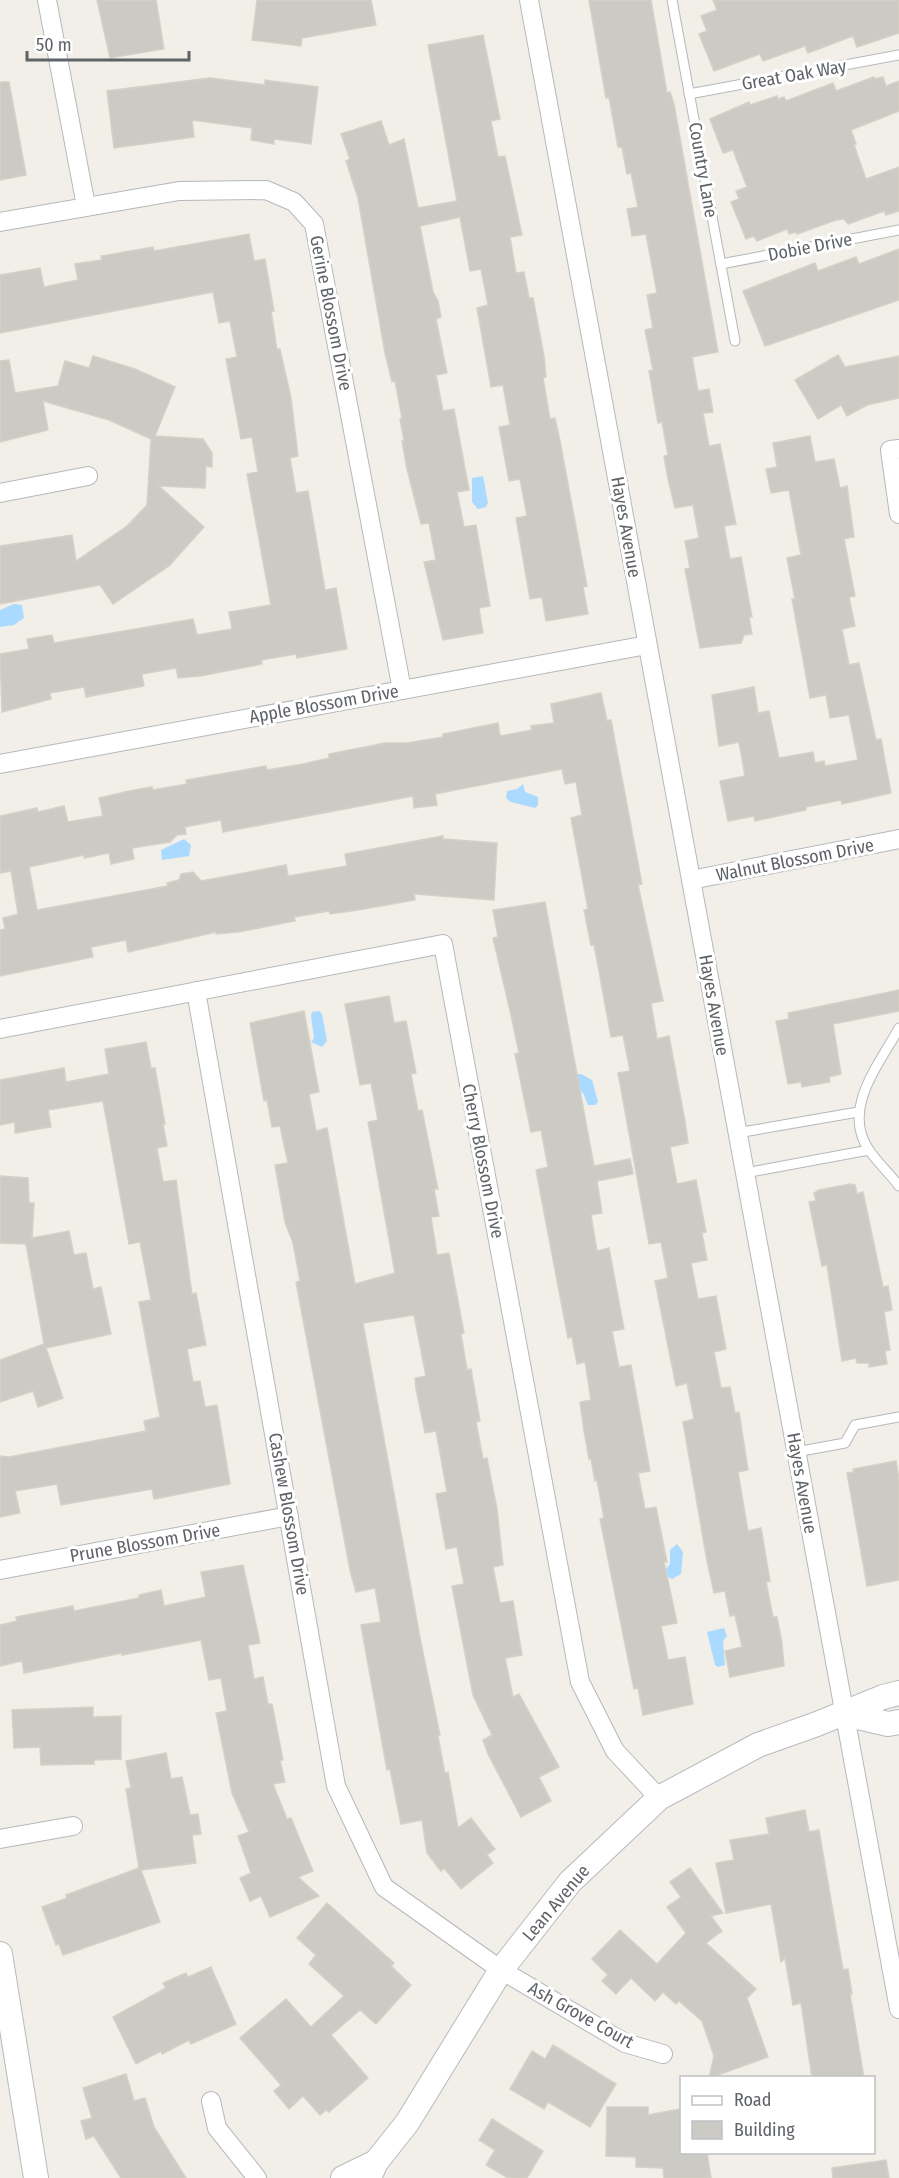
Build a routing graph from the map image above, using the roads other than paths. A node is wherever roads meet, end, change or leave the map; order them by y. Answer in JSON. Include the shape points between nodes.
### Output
{"nodes":[{"id":1,"x":47,"y":0,"type":"edge"},
{"id":2,"x":529,"y":0,"type":"edge"},
{"id":3,"x":672,"y":0,"type":"edge"},
{"id":4,"x":899,"y":56,"type":"edge"},
{"id":5,"x":689,"y":94,"type":"junction"},
{"id":6,"x":86,"y":206,"type":"junction"},
{"id":7,"x":0,"y":222,"type":"edge"},
{"id":8,"x":899,"y":231,"type":"edge"},
{"id":9,"x":721,"y":264,"type":"junction"},
{"id":10,"x":735,"y":341,"type":"dead end"},
{"id":11,"x":894,"y":450,"type":"edge"},
{"id":12,"x":88,"y":476,"type":"dead end"},
{"id":13,"x":0,"y":493,"type":"edge"},
{"id":14,"x":899,"y":514,"type":"edge"},
{"id":15,"x":647,"y":645,"type":"junction"},
{"id":16,"x":402,"y":690,"type":"junction"},
{"id":17,"x":0,"y":764,"type":"edge"},
{"id":18,"x":899,"y":839,"type":"edge"},
{"id":19,"x":691,"y":880,"type":"junction"},
{"id":20,"x":196,"y":991,"type":"junction"},
{"id":21,"x":899,"y":1028,"type":"edge"},
{"id":22,"x":0,"y":1029,"type":"edge"},
{"id":23,"x":858,"y":1112,"type":"junction"},
{"id":24,"x":737,"y":1133,"type":"junction"},
{"id":25,"x":868,"y":1150,"type":"junction"},
{"id":26,"x":745,"y":1173,"type":"junction"},
{"id":27,"x":899,"y":1186,"type":"edge"},
{"id":28,"x":899,"y":1417,"type":"edge"},
{"id":29,"x":796,"y":1452,"type":"junction"},
{"id":30,"x":289,"y":1516,"type":"junction"},
{"id":31,"x":0,"y":1570,"type":"edge"},
{"id":32,"x":899,"y":1694,"type":"edge"},
{"id":33,"x":844,"y":1714,"type":"junction"},
{"id":34,"x":899,"y":1722,"type":"edge"},
{"id":35,"x":658,"y":1798,"type":"junction"},
{"id":36,"x":73,"y":1826,"type":"dead end"},
{"id":37,"x":0,"y":1839,"type":"edge"},
{"id":38,"x":0,"y":1953,"type":"edge"},
{"id":39,"x":501,"y":1970,"type":"junction"},
{"id":40,"x":899,"y":2009,"type":"edge"},
{"id":41,"x":6,"y":2029,"type":"edge"},
{"id":42,"x":663,"y":2054,"type":"dead end"},
{"id":43,"x":211,"y":2101,"type":"dead end"},
{"id":44,"x":373,"y":2170,"type":"edge"},
{"id":45,"x":36,"y":2178,"type":"edge"},
{"id":46,"x":257,"y":2178,"type":"edge"},
{"id":47,"x":343,"y":2178,"type":"edge"}],
"edges":[{"from":1,"to":6,"type":"street"},
{"from":2,"to":15,"type":"street","name":"Hayes Avenue"},
{"from":3,"to":5,"type":"lane","name":"Country Lane"},
{"from":4,"to":5,"type":"lane","name":"Great Oak Way"},
{"from":5,"to":9,"type":"lane","name":"Country Lane"},
{"from":6,"to":7,"type":"street","name":"Gerine Blossom Drive"},
{"from":6,"to":16,"type":"street","name":"Gerine Blossom Drive","via":[[179,191],[266,190],[294,202],[314,224]]},
{"from":8,"to":9,"type":"lane","name":"Dobie Drive"},
{"from":9,"to":10,"type":"lane","name":"Country Lane"},
{"from":11,"to":14,"type":"street"},
{"from":12,"to":13,"type":"street"},
{"from":15,"to":16,"type":"street","name":"Apple Blossom Drive"},
{"from":15,"to":19,"type":"street","name":"Hayes Avenue"},
{"from":16,"to":17,"type":"street","name":"Apple Blossom Drive"},
{"from":18,"to":19,"type":"street","name":"Walnut Blossom Drive"},
{"from":19,"to":24,"type":"street","name":"Hayes Avenue"},
{"from":20,"to":22,"type":"street","name":"Cherry Blossom Drive"},
{"from":20,"to":30,"type":"street","name":"Cashew Blossom Drive"},
{"from":20,"to":35,"type":"street","name":"Cherry Blossom Drive","via":[[443,944],[580,1682],[615,1751]]},
{"from":21,"to":23,"type":"lane","via":[[861,1098]]},
{"from":23,"to":24,"type":"lane"},
{"from":23,"to":25,"type":"lane"},
{"from":24,"to":26,"type":"street","name":"Hayes Avenue"},
{"from":25,"to":26,"type":"lane"},
{"from":25,"to":27,"type":"lane"},
{"from":26,"to":29,"type":"street","name":"Hayes Avenue"},
{"from":28,"to":29,"type":"lane","via":[[855,1425],[845,1443]]},
{"from":29,"to":33,"type":"street","name":"Hayes Avenue"},
{"from":30,"to":31,"type":"street","name":"Prune Blossom Drive"},
{"from":30,"to":39,"type":"street","name":"Cashew Blossom Drive","via":[[336,1785],[384,1887]]},
{"from":32,"to":33,"type":"street","name":"Lean Avenue"},
{"from":33,"to":34,"type":"street","via":[[888,1724]]},
{"from":33,"to":35,"type":"street","name":"Lean Avenue","via":[[758,1745]]},
{"from":33,"to":40,"type":"street","name":"Hayes Avenue"},
{"from":35,"to":39,"type":"street","name":"Lean Avenue","via":[[570,1882]]},
{"from":36,"to":37,"type":"street"},
{"from":38,"to":41,"type":"street"},
{"from":39,"to":42,"type":"street","name":"Ash Grove Court","via":[[625,2043]]},
{"from":39,"to":44,"type":"street","name":"Lean Avenue","via":[[407,2123]]},
{"from":41,"to":45,"type":"street"},
{"from":43,"to":46,"type":"street","via":[[217,2128]]},
{"from":44,"to":47,"type":"street","name":"Lean Avenue"}]}
